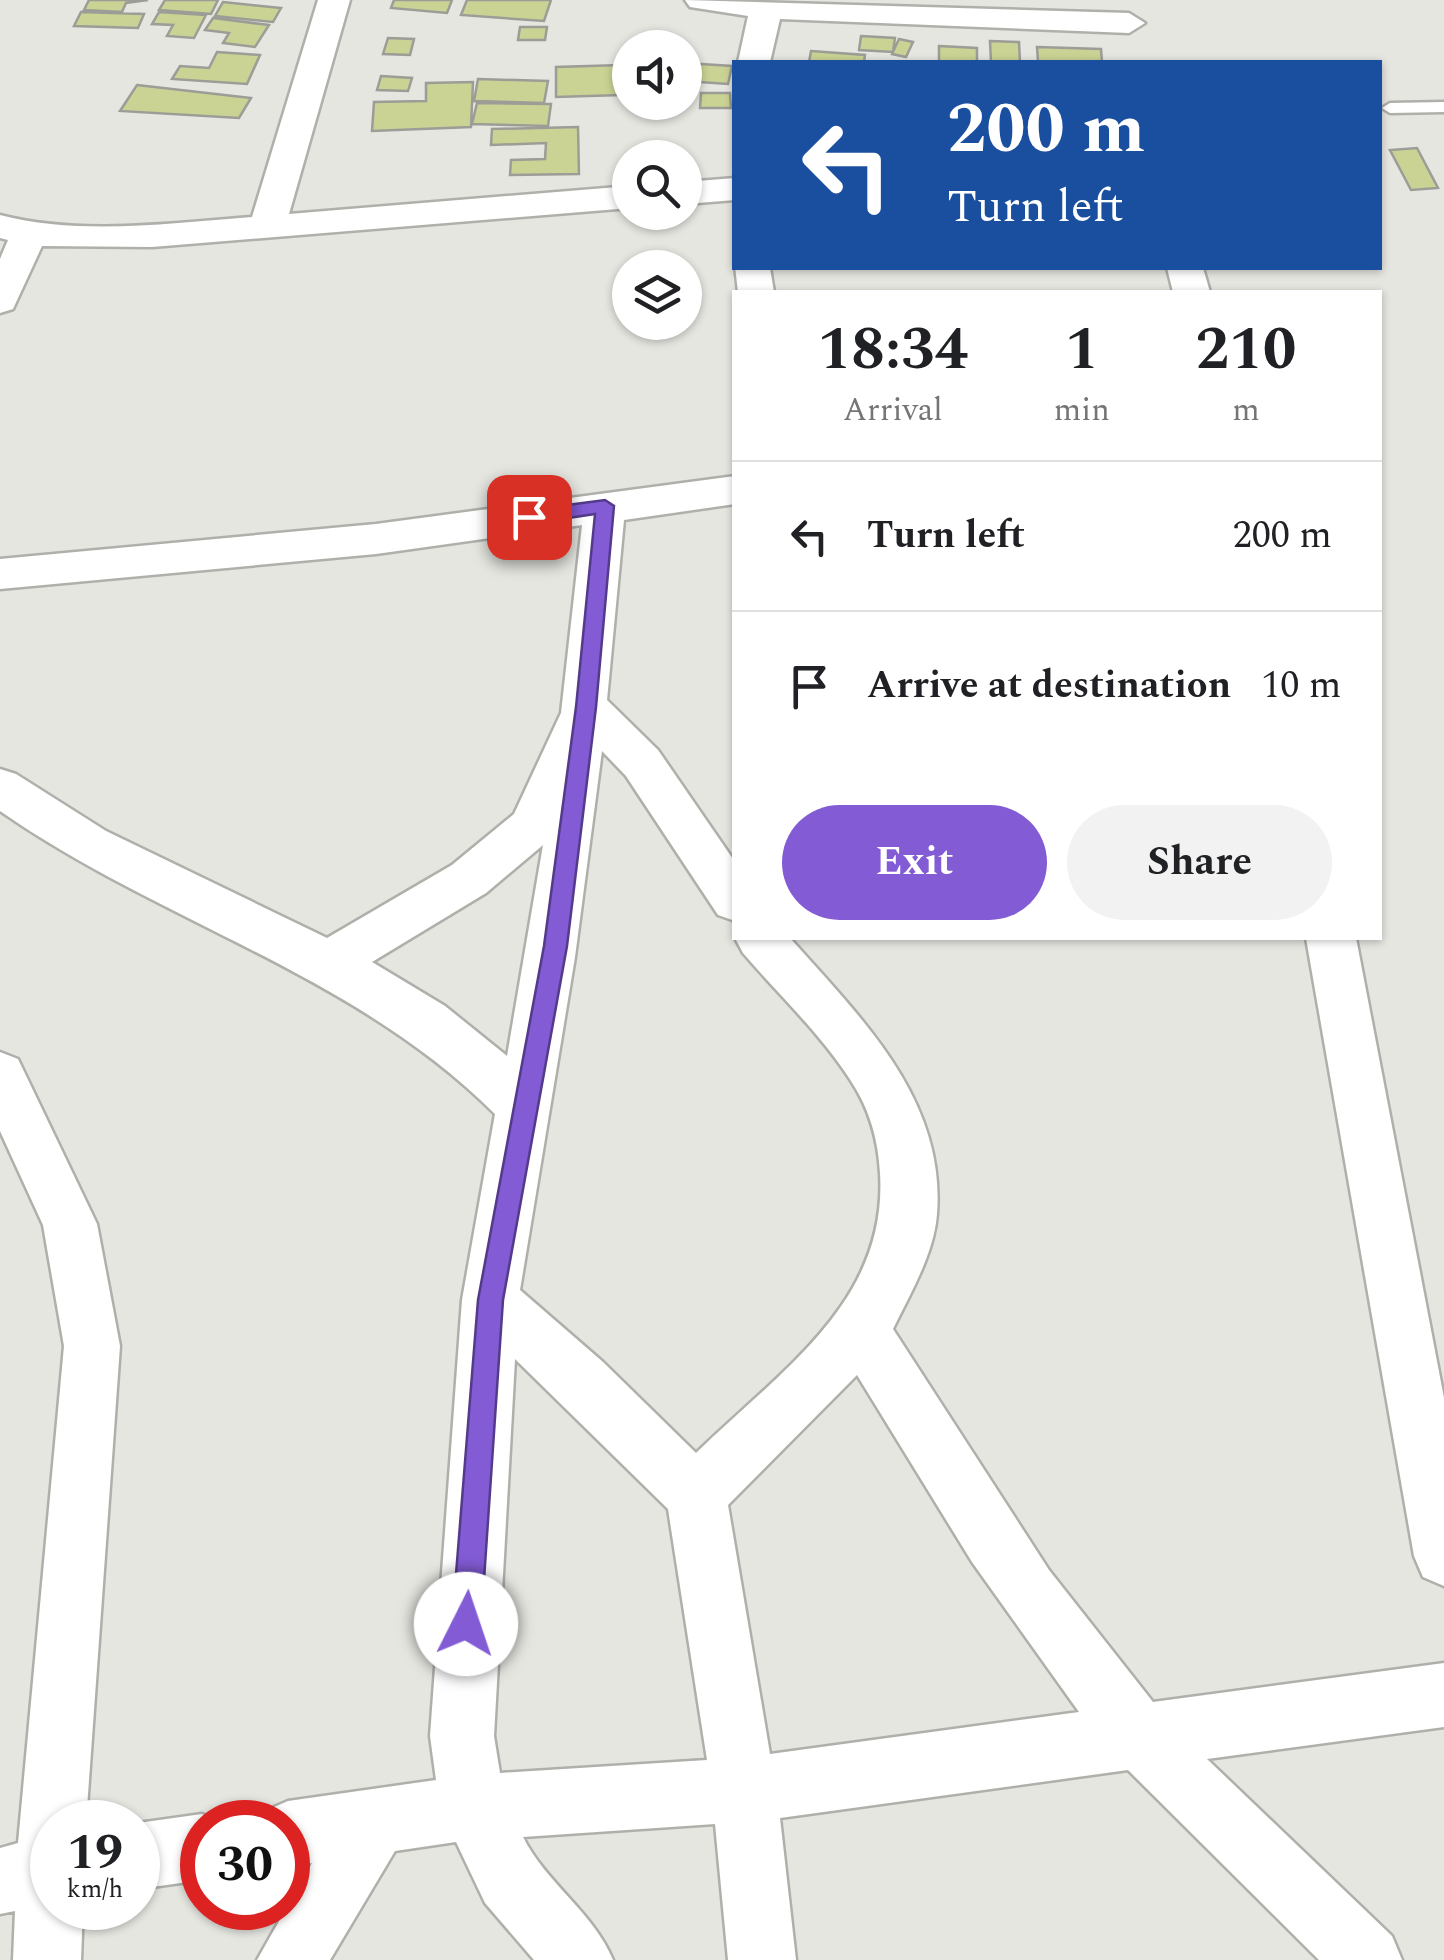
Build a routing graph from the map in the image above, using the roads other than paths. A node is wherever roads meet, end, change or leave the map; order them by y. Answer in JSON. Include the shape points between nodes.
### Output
{"nodes":[{"id":1,"x":334,"y":0,"type":"edge"},
{"id":2,"x":702,"y":0,"type":"edge"},
{"id":3,"x":816,"y":5,"type":"edge"},
{"id":4,"x":766,"y":9,"type":"junction"},
{"id":5,"x":1130,"y":24,"type":"edge"},
{"id":6,"x":754,"y":60,"type":"edge"},
{"id":7,"x":1444,"y":107,"type":"edge"},
{"id":8,"x":1390,"y":108,"type":"dead end"},
{"id":9,"x":732,"y":189,"type":"edge"},
{"id":10,"x":702,"y":192,"type":"edge"},
{"id":11,"x":612,"y":198,"type":"edge"},
{"id":12,"x":267,"y":228,"type":"junction"},
{"id":13,"x":15,"y":231,"type":"edge"},
{"id":14,"x":0,"y":301,"type":"edge"},
{"id":15,"x":732,"y":490,"type":"edge"},
{"id":16,"x":605,"y":506,"type":"junction"},
{"id":17,"x":0,"y":574,"type":"edge"},
{"id":18,"x":586,"y":707,"type":"junction"},
{"id":19,"x":0,"y":787,"type":"edge"},
{"id":20,"x":732,"y":897,"type":"edge"},
{"id":21,"x":762,"y":940,"type":"edge"},
{"id":22,"x":1330,"y":940,"type":"edge"},
{"id":23,"x":331,"y":960,"type":"junction"},
{"id":24,"x":0,"y":1074,"type":"edge"},
{"id":25,"x":523,"y":1106,"type":"junction"},
{"id":26,"x":490,"y":1300,"type":"junction"},
{"id":27,"x":862,"y":1331,"type":"junction"},
{"id":28,"x":696,"y":1495,"type":"junction"},
{"id":29,"x":1444,"y":1556,"type":"edge"},
{"id":30,"x":1444,"y":1695,"type":"edge"},
{"id":31,"x":1141,"y":1736,"type":"junction"},
{"id":32,"x":744,"y":1790,"type":"junction"},
{"id":33,"x":46,"y":1800,"type":"edge"},
{"id":34,"x":474,"y":1807,"type":"junction"},
{"id":35,"x":376,"y":1821,"type":"junction"},
{"id":36,"x":310,"y":1831,"type":"edge"},
{"id":37,"x":45,"y":1930,"type":"edge"},
{"id":38,"x":47,"y":1960,"type":"edge"},
{"id":39,"x":290,"y":1960,"type":"edge"},
{"id":40,"x":579,"y":1960,"type":"edge"},
{"id":41,"x":762,"y":1960,"type":"edge"},
{"id":42,"x":1368,"y":1960,"type":"edge"}],
"edges":[{"from":1,"to":12,"type":"street"},
{"from":2,"to":4,"type":"street"},
{"from":3,"to":4,"type":"street"},
{"from":3,"to":5,"type":"street"},
{"from":4,"to":6,"type":"street"},
{"from":7,"to":8,"type":"lane"},
{"from":9,"to":10,"type":"street"},
{"from":11,"to":12,"type":"street"},
{"from":12,"to":13,"type":"street","via":[[152,236]]},
{"from":13,"to":14,"type":"street"},
{"from":15,"to":16,"type":"street"},
{"from":16,"to":17,"type":"street","via":[[376,538]]},
{"from":16,"to":18,"type":"street"},
{"from":18,"to":20,"type":"street","via":[[642,763]]},
{"from":18,"to":23,"type":"street","via":[[532,826],[469,880]]},
{"from":18,"to":25,"type":"street","via":[[556,946]]},
{"from":19,"to":23,"type":"street","via":[[88,844]]},
{"from":21,"to":27,"type":"street","via":[[869,1064],[904,1134],[910,1215],[894,1269]]},
{"from":22,"to":29,"type":"street"},
{"from":23,"to":25,"type":"street","via":[[449,1039]]},
{"from":24,"to":33,"type":"street","via":[[70,1224],[92,1346]]},
{"from":25,"to":26,"type":"street"},
{"from":26,"to":28,"type":"street"},
{"from":26,"to":34,"type":"street","via":[[464,1660],[462,1736]]},
{"from":27,"to":28,"type":"street"},
{"from":27,"to":31,"type":"street","via":[[1015,1569]]},
{"from":28,"to":32,"type":"street"},
{"from":30,"to":31,"type":"street"},
{"from":31,"to":32,"type":"street"},
{"from":31,"to":42,"type":"street"},
{"from":32,"to":34,"type":"street"},
{"from":32,"to":41,"type":"street"},
{"from":34,"to":35,"type":"street"},
{"from":34,"to":40,"type":"street","via":[[508,1879]]},
{"from":35,"to":36,"type":"street"},
{"from":35,"to":39,"type":"street"},
{"from":37,"to":38,"type":"street"}]}
